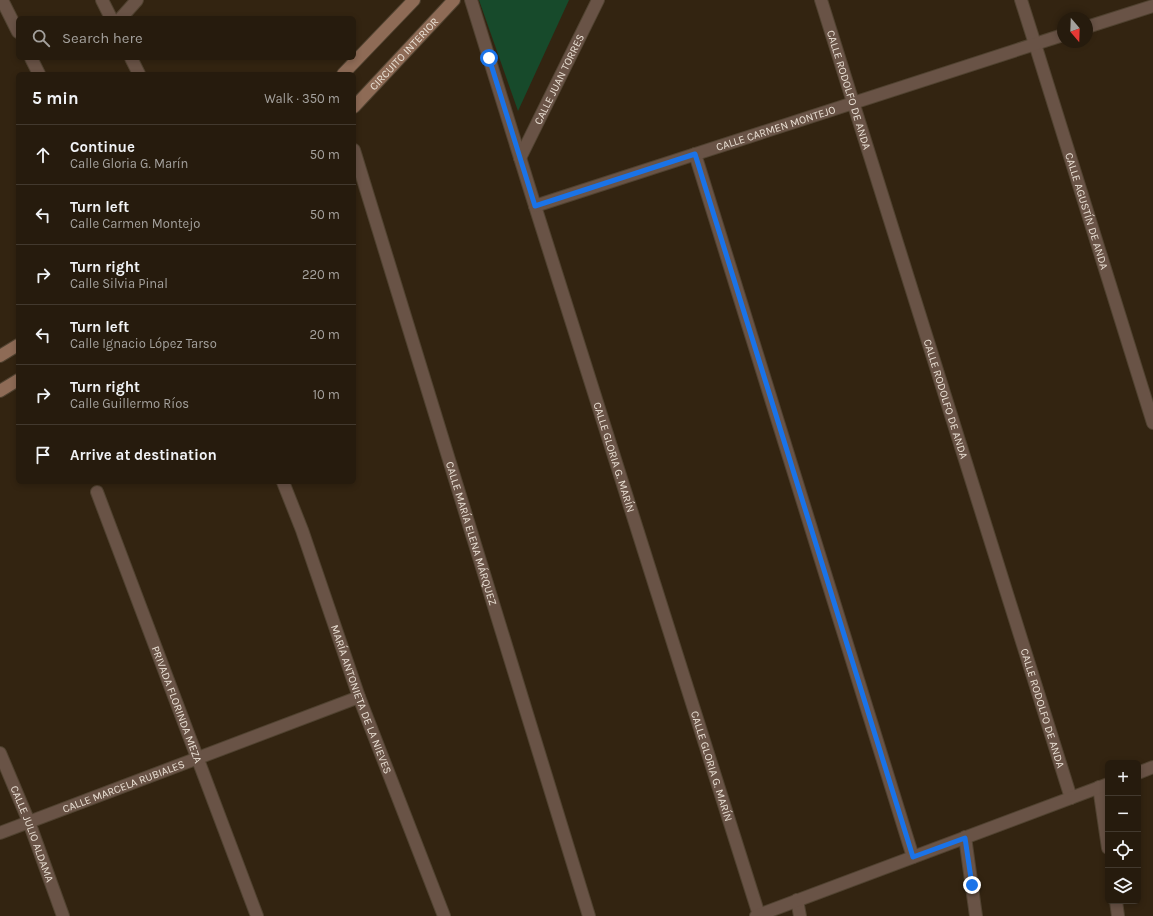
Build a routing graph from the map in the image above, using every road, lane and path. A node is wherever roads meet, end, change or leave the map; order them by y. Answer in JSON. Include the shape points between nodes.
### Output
{"nodes":[{"id":1,"x":2,"y":0,"type":"edge"},
{"id":2,"x":102,"y":0,"type":"edge"},
{"id":3,"x":137,"y":0,"type":"edge"},
{"id":4,"x":414,"y":0,"type":"edge"},
{"id":5,"x":454,"y":0,"type":"edge"},
{"id":6,"x":471,"y":0,"type":"edge"},
{"id":7,"x":598,"y":0,"type":"edge"},
{"id":8,"x":820,"y":0,"type":"edge"},
{"id":9,"x":1021,"y":0,"type":"edge"},
{"id":10,"x":1153,"y":6,"type":"edge"},
{"id":11,"x":110,"y":16,"type":"edge"},
{"id":12,"x":123,"y":16,"type":"edge"},
{"id":13,"x":1093,"y":25,"type":"edge"},
{"id":14,"x":16,"y":28,"type":"edge"},
{"id":15,"x":1057,"y":37,"type":"edge"},
{"id":16,"x":1035,"y":44,"type":"junction"},
{"id":17,"x":32,"y":60,"type":"edge"},
{"id":18,"x":132,"y":60,"type":"edge"},
{"id":19,"x":38,"y":72,"type":"edge"},
{"id":20,"x":138,"y":72,"type":"edge"},
{"id":21,"x":345,"y":72,"type":"edge"},
{"id":22,"x":853,"y":103,"type":"junction"},
{"id":23,"x":356,"y":106,"type":"edge"},
{"id":24,"x":695,"y":154,"type":"junction"},
{"id":25,"x":356,"y":157,"type":"edge"},
{"id":26,"x":520,"y":158,"type":"junction"},
{"id":27,"x":535,"y":206,"type":"junction"},
{"id":28,"x":16,"y":346,"type":"edge"},
{"id":29,"x":1,"y":354,"type":"edge"},
{"id":30,"x":16,"y":381,"type":"edge"},
{"id":31,"x":0,"y":391,"type":"edge"},
{"id":32,"x":1153,"y":423,"type":"edge"},
{"id":33,"x":284,"y":484,"type":"edge"},
{"id":34,"x":96,"y":492,"type":"dead end"},
{"id":35,"x":359,"y":697,"type":"junction"},
{"id":36,"x":0,"y":753,"type":"edge"},
{"id":37,"x":196,"y":758,"type":"junction"},
{"id":38,"x":1153,"y":767,"type":"edge"},
{"id":39,"x":1141,"y":772,"type":"edge"},
{"id":40,"x":1104,"y":786,"type":"edge"},
{"id":41,"x":1071,"y":798,"type":"junction"},
{"id":42,"x":29,"y":822,"type":"junction"},
{"id":43,"x":0,"y":832,"type":"edge"},
{"id":44,"x":1107,"y":832,"type":"edge"},
{"id":45,"x":965,"y":838,"type":"junction"},
{"id":46,"x":913,"y":857,"type":"junction"},
{"id":47,"x":797,"y":900,"type":"junction"},
{"id":48,"x":1116,"y":904,"type":"edge"},
{"id":49,"x":758,"y":915,"type":"edge"},
{"id":50,"x":63,"y":916,"type":"edge"},
{"id":51,"x":257,"y":916,"type":"edge"},
{"id":52,"x":444,"y":916,"type":"edge"},
{"id":53,"x":589,"y":916,"type":"edge"},
{"id":54,"x":800,"y":916,"type":"edge"},
{"id":55,"x":976,"y":916,"type":"edge"},
{"id":56,"x":1118,"y":916,"type":"edge"}],
"edges":[{"from":1,"to":14,"type":"street"},
{"from":2,"to":11,"type":"street"},
{"from":3,"to":12,"type":"street"},
{"from":4,"to":21,"type":"main road"},
{"from":5,"to":23,"type":"main road","name":"CIRCUITO INTERIOR"},
{"from":6,"to":26,"type":"street","name":"CALLE GLORIA G. MARÍN"},
{"from":7,"to":26,"type":"street","name":"CALLE JUAN TORRES"},
{"from":8,"to":22,"type":"street","name":"CALLE RODOLFO DE ANDA"},
{"from":9,"to":16,"type":"street","name":"CALLE AGUSTÍN DE ANDA"},
{"from":10,"to":13,"type":"street"},
{"from":15,"to":16,"type":"street","name":"CALLE CARMEN MONTEJO"},
{"from":16,"to":22,"type":"street","name":"CALLE CARMEN MONTEJO"},
{"from":16,"to":32,"type":"street","name":"CALLE AGUSTÍN DE ANDA"},
{"from":17,"to":19,"type":"street"},
{"from":18,"to":20,"type":"street"},
{"from":22,"to":24,"type":"street","name":"CALLE CARMEN MONTEJO"},
{"from":22,"to":41,"type":"street","name":"CALLE RODOLFO DE ANDA"},
{"from":24,"to":27,"type":"street","name":"CALLE CARMEN MONTEJO"},
{"from":24,"to":46,"type":"street"},
{"from":25,"to":53,"type":"street","name":"CALLE MARÍA ELENA MÁRQUEZ"},
{"from":26,"to":27,"type":"street","name":"CALLE GLORIA G. MARÍN"},
{"from":27,"to":49,"type":"street","name":"CALLE GLORIA G. MARÍN"},
{"from":28,"to":29,"type":"main road"},
{"from":30,"to":31,"type":"main road"},
{"from":33,"to":35,"type":"street","name":"MARÍA ANTONIETA DE LA NIEVES"},
{"from":34,"to":37,"type":"street","name":"PRIVADA FLORINDA MEZA"},
{"from":35,"to":37,"type":"street","name":"CALLE MARCELA RUBIALES"},
{"from":35,"to":52,"type":"street","name":"MARÍA ANTONIETA DE LA NIEVES"},
{"from":36,"to":42,"type":"street","name":"CALLE JULIO ALDAMA"},
{"from":37,"to":42,"type":"street","name":"CALLE MARCELA RUBIALES"},
{"from":37,"to":51,"type":"street","name":"PRIVADA FLORINDA MEZA"},
{"from":38,"to":39,"type":"street"},
{"from":40,"to":41,"type":"street"},
{"from":40,"to":44,"type":"street"},
{"from":41,"to":45,"type":"street"},
{"from":42,"to":43,"type":"street","name":"CALLE MARCELA RUBIALES"},
{"from":42,"to":50,"type":"street","name":"CALLE JULIO ALDAMA"},
{"from":45,"to":46,"type":"street"},
{"from":45,"to":55,"type":"street"},
{"from":46,"to":47,"type":"street"},
{"from":47,"to":49,"type":"street"},
{"from":47,"to":54,"type":"street"},
{"from":48,"to":56,"type":"street"}]}
